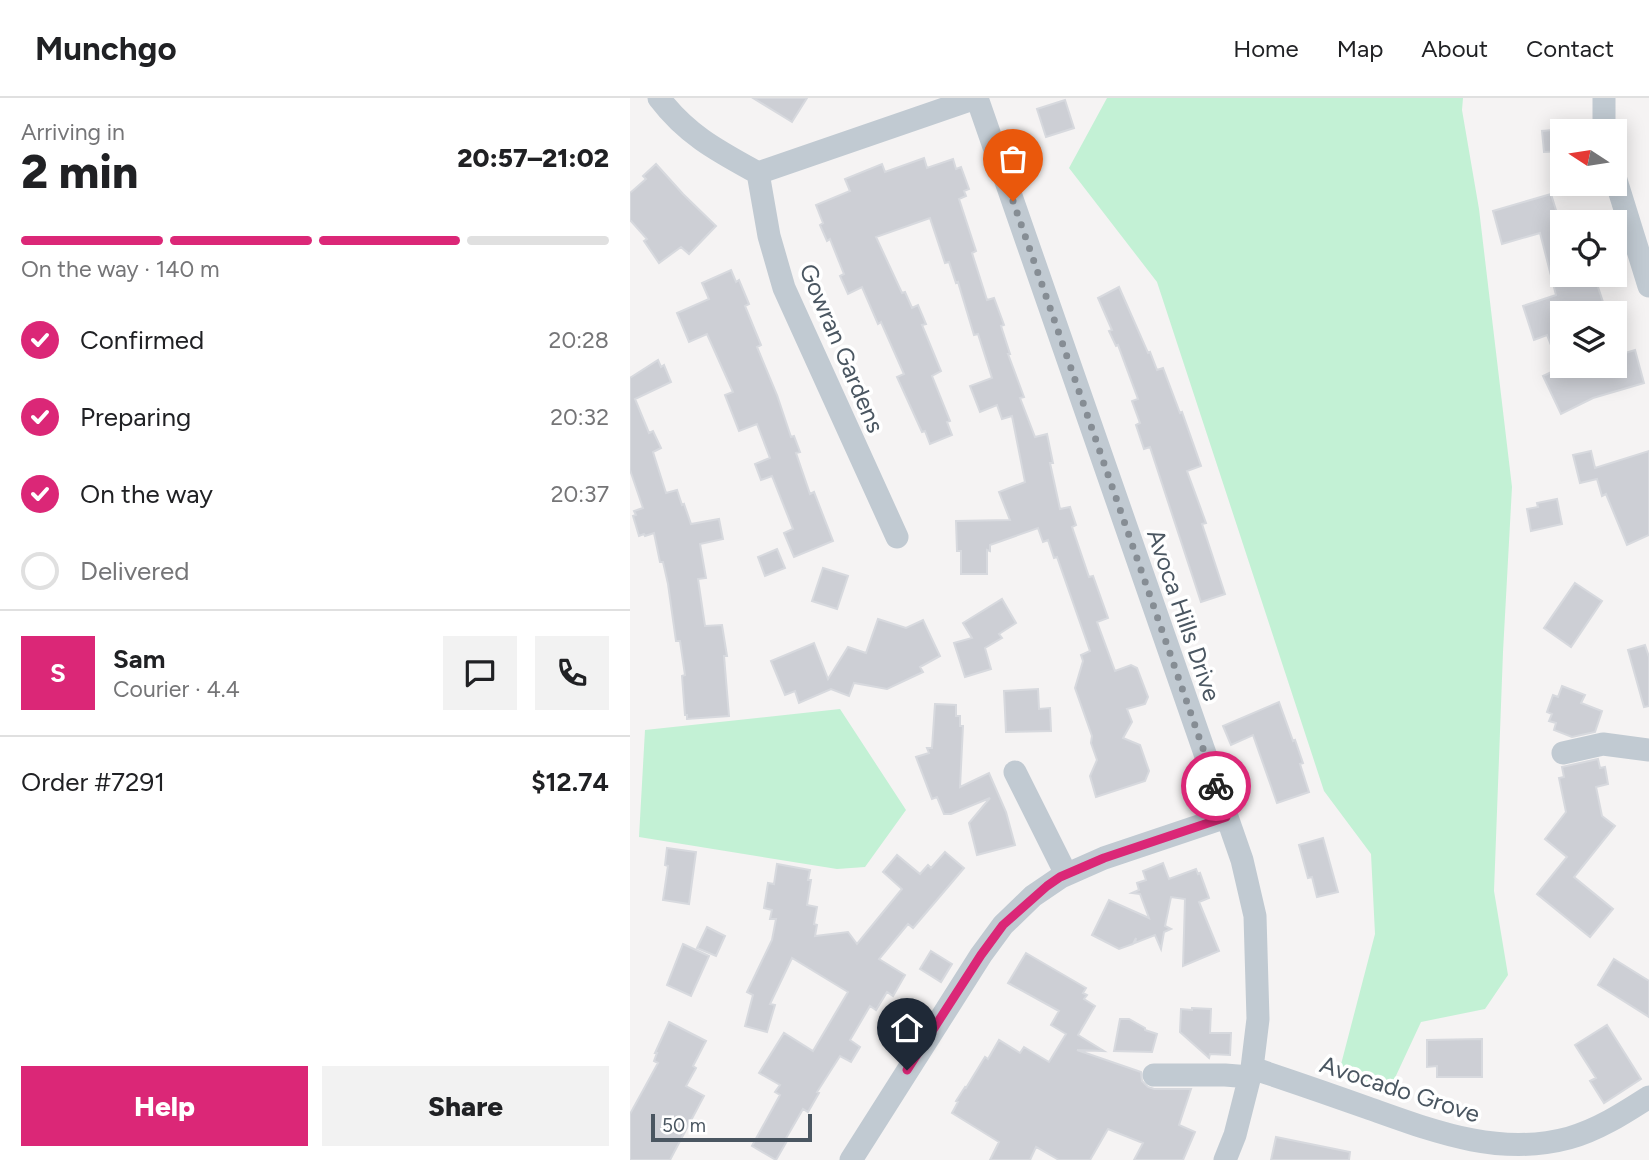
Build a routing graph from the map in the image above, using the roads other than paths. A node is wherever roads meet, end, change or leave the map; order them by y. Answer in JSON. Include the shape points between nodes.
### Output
{"nodes":[{"id":1,"x":659,"y":98,"type":"edge"},
{"id":2,"x":977,"y":98,"type":"edge"},
{"id":3,"x":1604,"y":98,"type":"edge"},
{"id":4,"x":1604,"y":119,"type":"edge"},
{"id":5,"x":758,"y":173,"type":"junction"},
{"id":6,"x":1621,"y":196,"type":"edge"},
{"id":7,"x":1649,"y":286,"type":"edge"},
{"id":8,"x":897,"y":537,"type":"dead end"},
{"id":9,"x":1649,"y":750,"type":"edge"},
{"id":10,"x":1563,"y":753,"type":"dead end"},
{"id":11,"x":1015,"y":772,"type":"dead end"},
{"id":12,"x":1226,"y":817,"type":"junction"},
{"id":13,"x":1066,"y":874,"type":"junction"},
{"id":14,"x":1251,"y":1072,"type":"junction"},
{"id":15,"x":1154,"y":1075,"type":"dead end"},
{"id":16,"x":1649,"y":1097,"type":"edge"},
{"id":17,"x":851,"y":1160,"type":"edge"},
{"id":18,"x":1225,"y":1160,"type":"edge"}],
"edges":[{"from":1,"to":5,"type":"street","via":[[696,137]]},
{"from":2,"to":5,"type":"street"},
{"from":2,"to":12,"type":"street","name":"Avoca Hills Drive"},
{"from":3,"to":4,"type":"street"},
{"from":5,"to":8,"type":"street","name":"Gowran Gardens","via":[[784,288]]},
{"from":6,"to":7,"type":"street"},
{"from":9,"to":10,"type":"street","via":[[1603,744]]},
{"from":11,"to":13,"type":"street"},
{"from":12,"to":13,"type":"street"},
{"from":12,"to":14,"type":"street","name":"Avoca Hills Drive","via":[[1255,916],[1258,1019]]},
{"from":13,"to":17,"type":"street","via":[[1003,925]]},
{"from":14,"to":15,"type":"street","name":"Avocado Grove"},
{"from":14,"to":16,"type":"street","name":"Avocado Grove","via":[[1484,1143],[1569,1139]]},
{"from":14,"to":18,"type":"street","name":"Avoca Hills Drive"}]}
